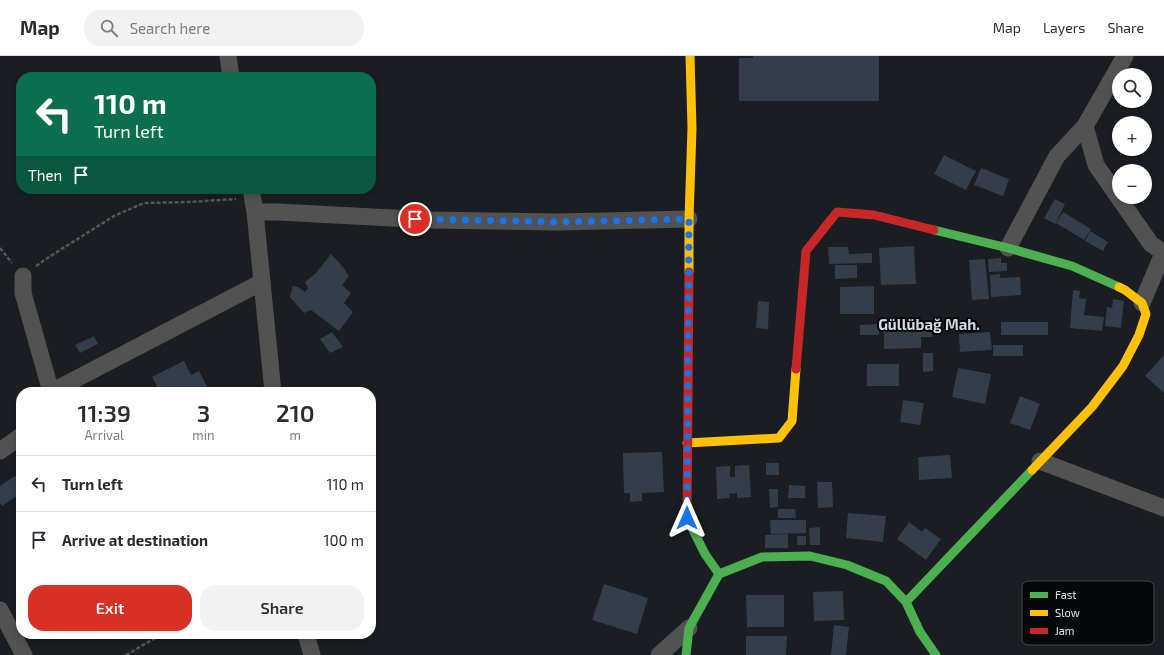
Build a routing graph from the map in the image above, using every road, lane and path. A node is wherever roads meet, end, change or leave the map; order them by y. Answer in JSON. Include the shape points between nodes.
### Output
{"nodes":[{"id":1,"x":228,"y":56,"type":"edge"},
{"id":2,"x":690,"y":56,"type":"edge"},
{"id":3,"x":1125,"y":56,"type":"edge"},
{"id":4,"x":230,"y":72,"type":"edge"},
{"id":5,"x":1085,"y":126,"type":"junction"},
{"id":6,"x":252,"y":200,"type":"edge"},
{"id":7,"x":689,"y":219,"type":"junction"},
{"id":8,"x":0,"y":248,"type":"edge"},
{"id":9,"x":1008,"y":248,"type":"junction"},
{"id":10,"x":1164,"y":252,"type":"edge"},
{"id":11,"x":23,"y":276,"type":"junction"},
{"id":12,"x":262,"y":282,"type":"junction"},
{"id":13,"x":1142,"y":303,"type":"junction"},
{"id":14,"x":50,"y":387,"type":"edge"},
{"id":15,"x":61,"y":387,"type":"edge"},
{"id":16,"x":272,"y":387,"type":"edge"},
{"id":17,"x":16,"y":440,"type":"edge"},
{"id":18,"x":687,"y":443,"type":"junction"},
{"id":19,"x":0,"y":451,"type":"edge"},
{"id":20,"x":1040,"y":461,"type":"junction"},
{"id":21,"x":1164,"y":508,"type":"edge"},
{"id":22,"x":719,"y":574,"type":"junction"},
{"id":23,"x":906,"y":602,"type":"junction"},
{"id":24,"x":0,"y":610,"type":"edge"},
{"id":25,"x":689,"y":628,"type":"junction"},
{"id":26,"x":153,"y":639,"type":"edge"},
{"id":27,"x":307,"y":639,"type":"edge"},
{"id":28,"x":24,"y":655,"type":"edge"},
{"id":29,"x":126,"y":655,"type":"edge"},
{"id":30,"x":312,"y":655,"type":"edge"},
{"id":31,"x":659,"y":655,"type":"edge"},
{"id":32,"x":686,"y":655,"type":"edge"},
{"id":33,"x":936,"y":655,"type":"edge"}],
"edges":[{"from":1,"to":4,"type":"street"},
{"from":2,"to":7,"type":"street","via":[[692,128]]},
{"from":3,"to":5,"type":"street"},
{"from":5,"to":9,"type":"street","via":[[1057,156]]},
{"from":5,"to":10,"type":"street","via":[[1096,165],[1151,244]]},
{"from":6,"to":7,"type":"street","via":[[278,212],[430,220],[544,222]]},
{"from":6,"to":11,"type":"path","via":[[144,203],[114,216]]},
{"from":6,"to":12,"type":"street"},
{"from":7,"to":18,"type":"street"},
{"from":8,"to":11,"type":"path"},
{"from":9,"to":13,"type":"street","via":[[1072,266],[1125,290]]},
{"from":9,"to":18,"type":"street","via":[[874,215],[838,212],[806,251],[792,421],[779,438]]},
{"from":10,"to":13,"type":"street"},
{"from":11,"to":14,"type":"street","via":[[23,293]]},
{"from":12,"to":15,"type":"street"},
{"from":12,"to":16,"type":"street"},
{"from":13,"to":20,"type":"street","via":[[1146,314],[1139,335],[1123,366],[1092,407]]},
{"from":17,"to":19,"type":"street"},
{"from":18,"to":22,"type":"street","via":[[687,518],[705,554]]},
{"from":20,"to":21,"type":"street"},
{"from":20,"to":23,"type":"street"},
{"from":22,"to":23,"type":"street","via":[[762,557],[810,556],[848,565],[886,581]]},
{"from":22,"to":25,"type":"street"},
{"from":23,"to":33,"type":"street","via":[[920,632]]},
{"from":24,"to":28,"type":"street"},
{"from":25,"to":31,"type":"street"},
{"from":25,"to":32,"type":"street"},
{"from":26,"to":29,"type":"path"},
{"from":27,"to":30,"type":"street"}]}
